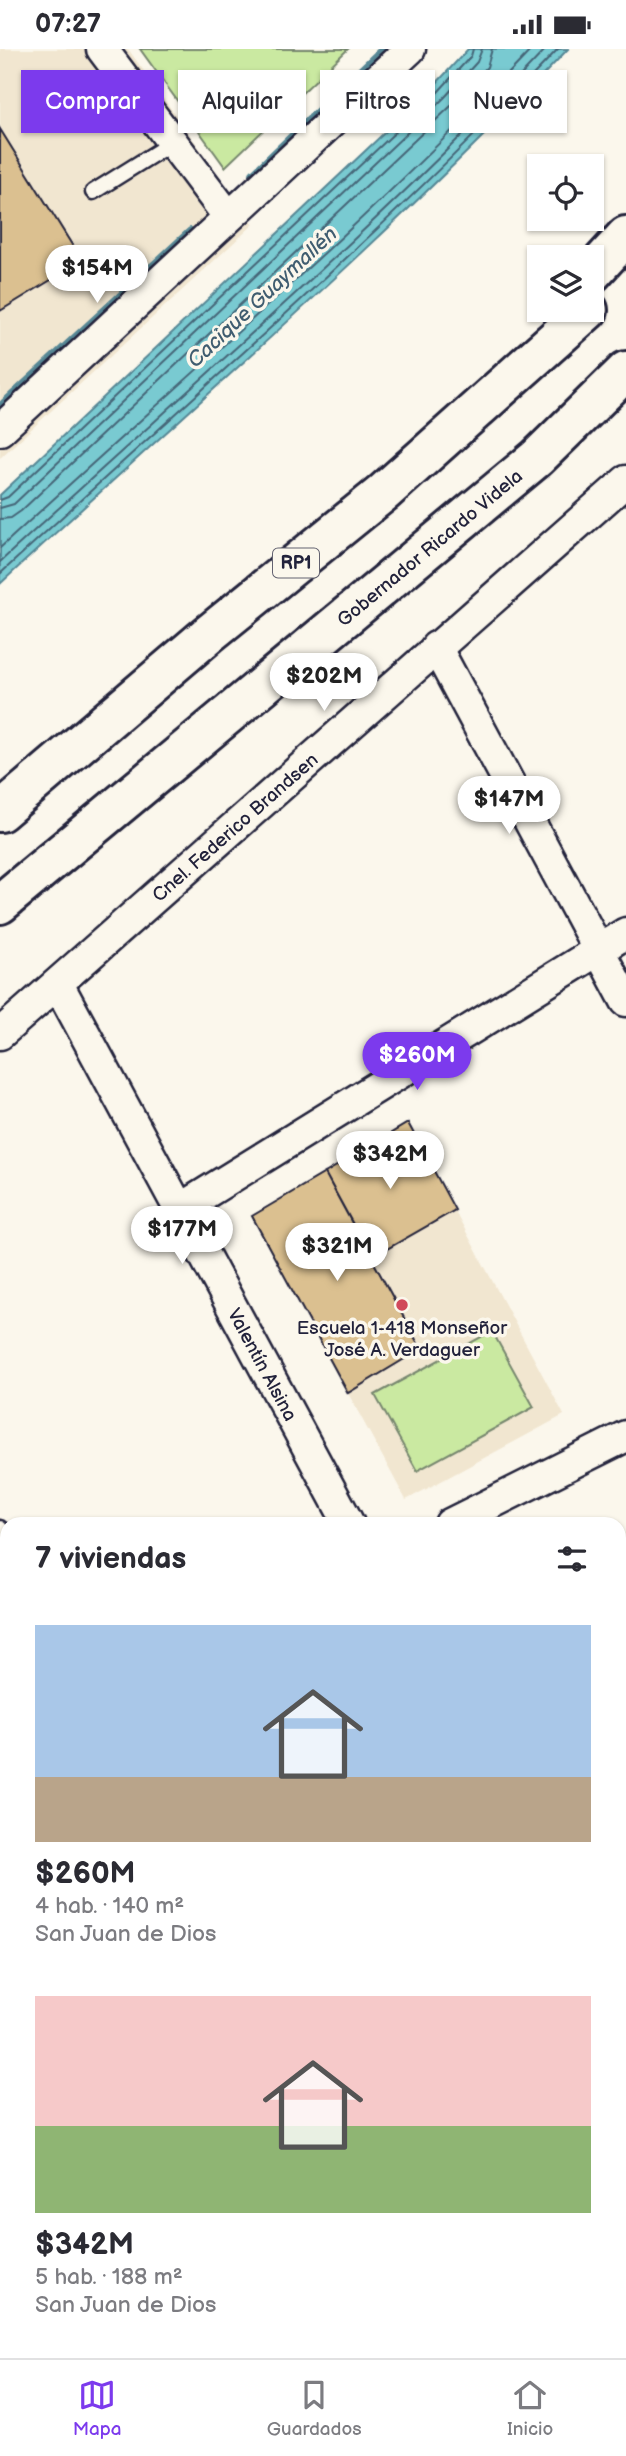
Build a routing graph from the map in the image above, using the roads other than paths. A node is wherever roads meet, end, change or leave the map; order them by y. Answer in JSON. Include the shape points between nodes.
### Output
{"nodes":[{"id":1,"x":102,"y":49,"type":"edge"},
{"id":2,"x":410,"y":49,"type":"edge"},
{"id":3,"x":173,"y":142,"type":"junction"},
{"id":4,"x":93,"y":192,"type":"dead end"},
{"id":5,"x":228,"y":216,"type":"junction"},
{"id":6,"x":626,"y":236,"type":"edge"},
{"id":7,"x":604,"y":259,"type":"edge"},
{"id":8,"x":626,"y":276,"type":"edge"},
{"id":9,"x":604,"y":296,"type":"edge"},
{"id":10,"x":545,"y":322,"type":"edge"},
{"id":11,"x":574,"y":322,"type":"edge"},
{"id":12,"x":626,"y":371,"type":"edge"},
{"id":13,"x":626,"y":390,"type":"edge"},
{"id":14,"x":0,"y":430,"type":"edge"},
{"id":15,"x":537,"y":457,"type":"junction"},
{"id":16,"x":626,"y":481,"type":"edge"},
{"id":17,"x":383,"y":493,"type":"junction"},
{"id":18,"x":356,"y":608,"type":"junction"},
{"id":19,"x":209,"y":633,"type":"junction"},
{"id":20,"x":436,"y":647,"type":"junction"},
{"id":21,"x":0,"y":785,"type":"edge"},
{"id":22,"x":0,"y":812,"type":"edge"},
{"id":23,"x":0,"y":904,"type":"edge"},
{"id":24,"x":0,"y":932,"type":"edge"},
{"id":25,"x":626,"y":933,"type":"edge"},
{"id":26,"x":598,"y":950,"type":"junction"},
{"id":27,"x":58,"y":984,"type":"junction"},
{"id":28,"x":626,"y":1002,"type":"edge"},
{"id":29,"x":0,"y":1034,"type":"edge"},
{"id":30,"x":180,"y":1209,"type":"junction"},
{"id":31,"x":626,"y":1436,"type":"edge"},
{"id":32,"x":345,"y":1517,"type":"edge"},
{"id":33,"x":464,"y":1517,"type":"edge"}],
"edges":[{"from":1,"to":3,"type":"street"},
{"from":2,"to":5,"type":"street"},
{"from":3,"to":4,"type":"lane"},
{"from":3,"to":5,"type":"street"},
{"from":5,"to":14,"type":"street"},
{"from":6,"to":7,"type":"main road"},
{"from":8,"to":9,"type":"main road","number":"RP1"},
{"from":10,"to":17,"type":"main road"},
{"from":11,"to":17,"type":"main road","number":"RP1"},
{"from":12,"to":15,"type":"main road","name":"Gobernador Ricardo Videla"},
{"from":13,"to":15,"type":"main road"},
{"from":15,"to":18,"type":"main road","name":"Gobernador Ricardo Videla"},
{"from":16,"to":20,"type":"street","name":"Cnel. Federico Brandsen"},
{"from":17,"to":19,"type":"main road","number":"RP1"},
{"from":18,"to":23,"type":"main road","name":"Gobernador Ricardo Videla"},
{"from":18,"to":24,"type":"main road"},
{"from":19,"to":21,"type":"main road"},
{"from":19,"to":22,"type":"main road","number":"RP1"},
{"from":20,"to":26,"type":"street"},
{"from":20,"to":27,"type":"street","name":"Cnel. Federico Brandsen"},
{"from":25,"to":26,"type":"street"},
{"from":26,"to":28,"type":"street"},
{"from":26,"to":30,"type":"street"},
{"from":27,"to":29,"type":"street","name":"Cnel. Federico Brandsen"},
{"from":27,"to":30,"type":"street","name":"Valentín Alsina"},
{"from":30,"to":32,"type":"street","name":"Valentín Alsina"},
{"from":31,"to":33,"type":"street"}]}
